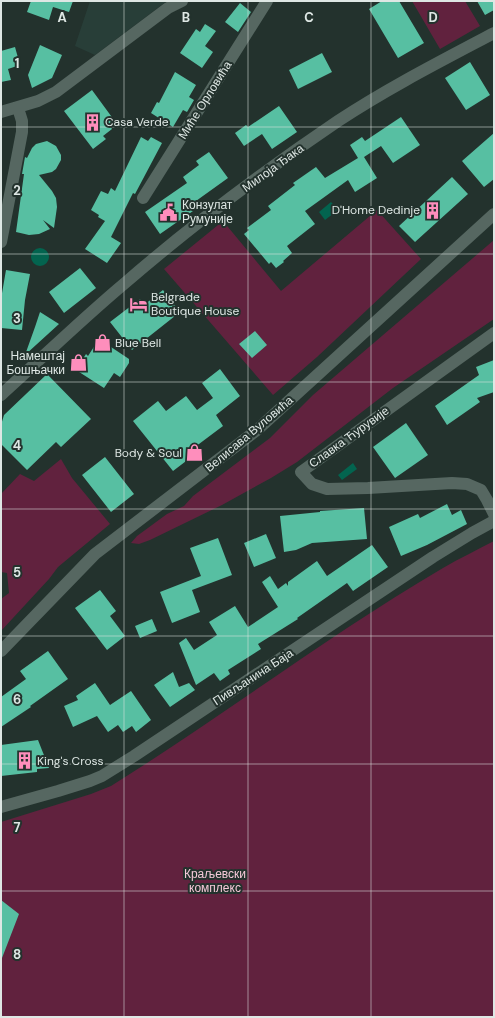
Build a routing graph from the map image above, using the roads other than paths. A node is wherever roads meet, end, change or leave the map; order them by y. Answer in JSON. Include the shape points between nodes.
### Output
{"nodes":[{"id":1,"x":182,"y":1,"type":"edge"},
{"id":2,"x":267,"y":1,"type":"edge"},
{"id":3,"x":494,"y":33,"type":"edge"},
{"id":4,"x":18,"y":108,"type":"junction"},
{"id":5,"x":1,"y":112,"type":"edge"},
{"id":6,"x":143,"y":198,"type":"dead end"},
{"id":7,"x":494,"y":214,"type":"edge"},
{"id":8,"x":1,"y":242,"type":"edge"},
{"id":9,"x":494,"y":333,"type":"edge"},
{"id":10,"x":1,"y":395,"type":"edge"},
{"id":11,"x":494,"y":514,"type":"edge"},
{"id":12,"x":494,"y":521,"type":"edge"},
{"id":13,"x":1,"y":650,"type":"edge"},
{"id":14,"x":1,"y":807,"type":"edge"}],
"edges":[{"from":1,"to":4,"type":"street","via":[[168,8],[64,87]]},
{"from":2,"to":6,"type":"street","name":"Миће Орловића"},
{"from":3,"to":10,"type":"street","name":"Милоја Ђака","via":[[421,71],[338,121],[256,180],[124,284]]},
{"from":4,"to":5,"type":"street"},
{"from":4,"to":8,"type":"street","via":[[22,132]]},
{"from":7,"to":13,"type":"street","name":"Велисава Вуловића","via":[[257,430],[95,554]]},
{"from":9,"to":11,"type":"street","name":"Славка Ћурувије","via":[[301,472],[312,484],[327,489],[467,484],[480,490]]},
{"from":12,"to":14,"type":"street","name":"Пивљанина Баја","via":[[433,557],[102,776]]}]}
